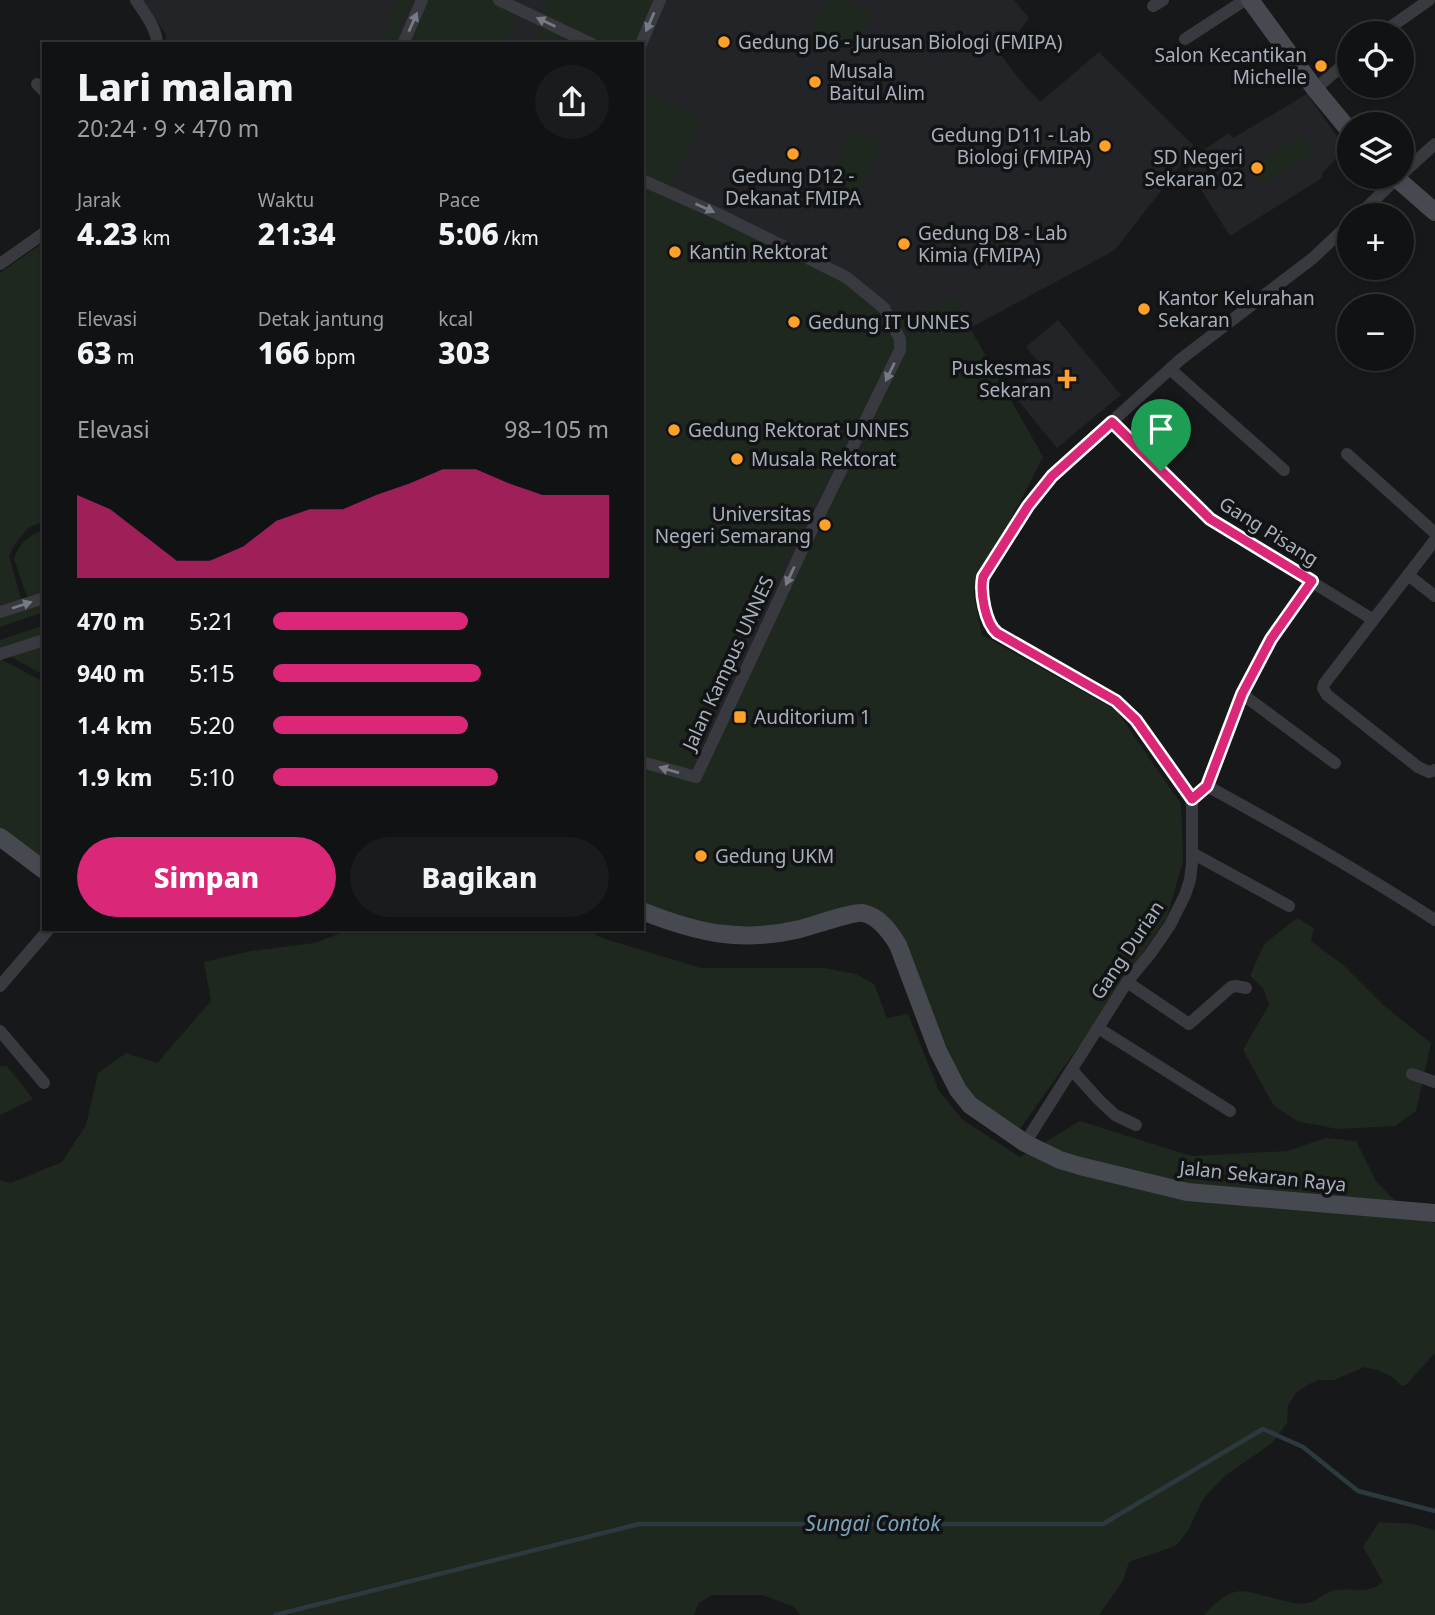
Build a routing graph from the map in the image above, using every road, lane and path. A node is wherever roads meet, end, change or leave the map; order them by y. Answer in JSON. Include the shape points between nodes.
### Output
{"nodes":[{"id":1,"x":136,"y":0,"type":"edge"},
{"id":2,"x":422,"y":0,"type":"edge"},
{"id":3,"x":499,"y":0,"type":"edge"},
{"id":4,"x":660,"y":0,"type":"edge"},
{"id":5,"x":1245,"y":0,"type":"edge"},
{"id":6,"x":1250,"y":0,"type":"edge"},
{"id":7,"x":1429,"y":0,"type":"edge"},
{"id":8,"x":1399,"y":21,"type":"edge"},
{"id":9,"x":1185,"y":39,"type":"dead end"},
{"id":10,"x":157,"y":42,"type":"edge"},
{"id":11,"x":404,"y":42,"type":"edge"},
{"id":12,"x":588,"y":42,"type":"edge"},
{"id":13,"x":642,"y":42,"type":"edge"},
{"id":14,"x":1337,"y":70,"type":"edge"},
{"id":15,"x":1315,"y":89,"type":"junction"},
{"id":16,"x":1337,"y":116,"type":"edge"},
{"id":17,"x":1435,"y":144,"type":"edge"},
{"id":18,"x":1414,"y":162,"type":"edge"},
{"id":19,"x":644,"y":181,"type":"edge"},
{"id":20,"x":1385,"y":189,"type":"edge"},
{"id":21,"x":1411,"y":189,"type":"edge"},
{"id":22,"x":1371,"y":203,"type":"edge"},
{"id":23,"x":1435,"y":212,"type":"edge"},
{"id":24,"x":42,"y":234,"type":"edge"},
{"id":25,"x":1337,"y":236,"type":"edge"},
{"id":26,"x":0,"y":264,"type":"edge"},
{"id":27,"x":1170,"y":369,"type":"junction"},
{"id":28,"x":1112,"y":422,"type":"junction"},
{"id":29,"x":1347,"y":454,"type":"dead end"},
{"id":30,"x":1284,"y":470,"type":"dead end"},
{"id":31,"x":1435,"y":533,"type":"edge"},
{"id":32,"x":1435,"y":540,"type":"edge"},
{"id":33,"x":1408,"y":575,"type":"junction"},
{"id":34,"x":1312,"y":581,"type":"junction"},
{"id":35,"x":1435,"y":596,"type":"edge"},
{"id":36,"x":42,"y":599,"type":"edge"},
{"id":37,"x":0,"y":612,"type":"edge"},
{"id":38,"x":1372,"y":619,"type":"junction"},
{"id":39,"x":42,"y":641,"type":"edge"},
{"id":40,"x":0,"y":654,"type":"edge"},
{"id":41,"x":1242,"y":694,"type":"junction"},
{"id":42,"x":644,"y":763,"type":"edge"},
{"id":43,"x":1335,"y":763,"type":"dead end"},
{"id":44,"x":1435,"y":770,"type":"edge"},
{"id":45,"x":1207,"y":786,"type":"junction"},
{"id":46,"x":1192,"y":799,"type":"junction"},
{"id":47,"x":0,"y":837,"type":"edge"},
{"id":48,"x":1192,"y":853,"type":"junction"},
{"id":49,"x":42,"y":868,"type":"edge"},
{"id":50,"x":1289,"y":906,"type":"dead end"},
{"id":51,"x":644,"y":912,"type":"edge"},
{"id":52,"x":1435,"y":920,"type":"edge"},
{"id":53,"x":47,"y":931,"type":"edge"},
{"id":54,"x":1127,"y":982,"type":"junction"},
{"id":55,"x":0,"y":986,"type":"edge"},
{"id":56,"x":1246,"y":988,"type":"dead end"},
{"id":57,"x":1098,"y":1028,"type":"junction"},
{"id":58,"x":0,"y":1031,"type":"edge"},
{"id":59,"x":1072,"y":1070,"type":"junction"},
{"id":60,"x":1412,"y":1074,"type":"dead end"},
{"id":61,"x":44,"y":1083,"type":"dead end"},
{"id":62,"x":1435,"y":1083,"type":"edge"},
{"id":63,"x":1230,"y":1111,"type":"dead end"},
{"id":64,"x":1136,"y":1125,"type":"dead end"},
{"id":65,"x":1025,"y":1143,"type":"junction"},
{"id":66,"x":1435,"y":1213,"type":"edge"}],
"edges":[{"from":1,"to":10,"type":"street","via":[[156,32]]},
{"from":11,"to":2,"type":"street","one_way":true},
{"from":12,"to":3,"type":"street","one_way":true},
{"from":4,"to":13,"type":"street","one_way":true},
{"from":5,"to":9,"type":"street"},
{"from":6,"to":15,"type":"main road"},
{"from":7,"to":8,"type":"street"},
{"from":14,"to":15,"type":"street"},
{"from":15,"to":16,"type":"main road"},
{"from":17,"to":18,"type":"street"},
{"from":19,"to":42,"type":"street","name":"Jalan Kampus UNNES","one_way":true,"via":[[846,277],[884,308],[901,350],[696,777]]},
{"from":20,"to":22,"type":"street"},
{"from":21,"to":23,"type":"main road"},
{"from":24,"to":26,"type":"street"},
{"from":25,"to":27,"type":"street"},
{"from":27,"to":28,"type":"street"},
{"from":27,"to":30,"type":"street"},
{"from":28,"to":34,"type":"street","name":"Gang Pisang","via":[[1210,519]]},
{"from":28,"to":46,"type":"street","via":[[1052,476],[983,577],[988,622],[997,633],[1122,706]]},
{"from":29,"to":31,"type":"street"},
{"from":32,"to":33,"type":"street"},
{"from":33,"to":35,"type":"street"},
{"from":33,"to":38,"type":"street"},
{"from":34,"to":38,"type":"street","name":"Gang Pisang"},
{"from":34,"to":41,"type":"street","via":[[1271,639]]},
{"from":37,"to":36,"type":"street","one_way":true},
{"from":38,"to":44,"type":"street","via":[[1323,688],[1418,767]]},
{"from":39,"to":40,"type":"street"},
{"from":41,"to":43,"type":"street"},
{"from":41,"to":45,"type":"street"},
{"from":45,"to":46,"type":"street"},
{"from":45,"to":52,"type":"street"},
{"from":46,"to":48,"type":"street","name":"Gang Durian"},
{"from":47,"to":49,"type":"main road"},
{"from":48,"to":50,"type":"street"},
{"from":48,"to":54,"type":"street","name":"Gang Durian","via":[[1191,880],[1170,925]]},
{"from":51,"to":65,"type":"main road","name":"Jalan Sekaran Raya","via":[[712,934],[739,936],[781,934],[858,912],[867,914],[890,932],[898,945],[938,1051],[958,1090],[970,1105]]},
{"from":53,"to":55,"type":"street"},
{"from":54,"to":56,"type":"street","via":[[1189,1024],[1231,987]]},
{"from":54,"to":57,"type":"street","name":"Gang Durian"},
{"from":57,"to":59,"type":"street","name":"Gang Durian"},
{"from":57,"to":63,"type":"street"},
{"from":58,"to":61,"type":"street"},
{"from":59,"to":64,"type":"street","via":[[1115,1115]]},
{"from":59,"to":65,"type":"street","name":"Gang Durian"},
{"from":60,"to":62,"type":"street"},
{"from":65,"to":66,"type":"main road","name":"Jalan Sekaran Raya","via":[[1060,1160],[1187,1192]]}]}
